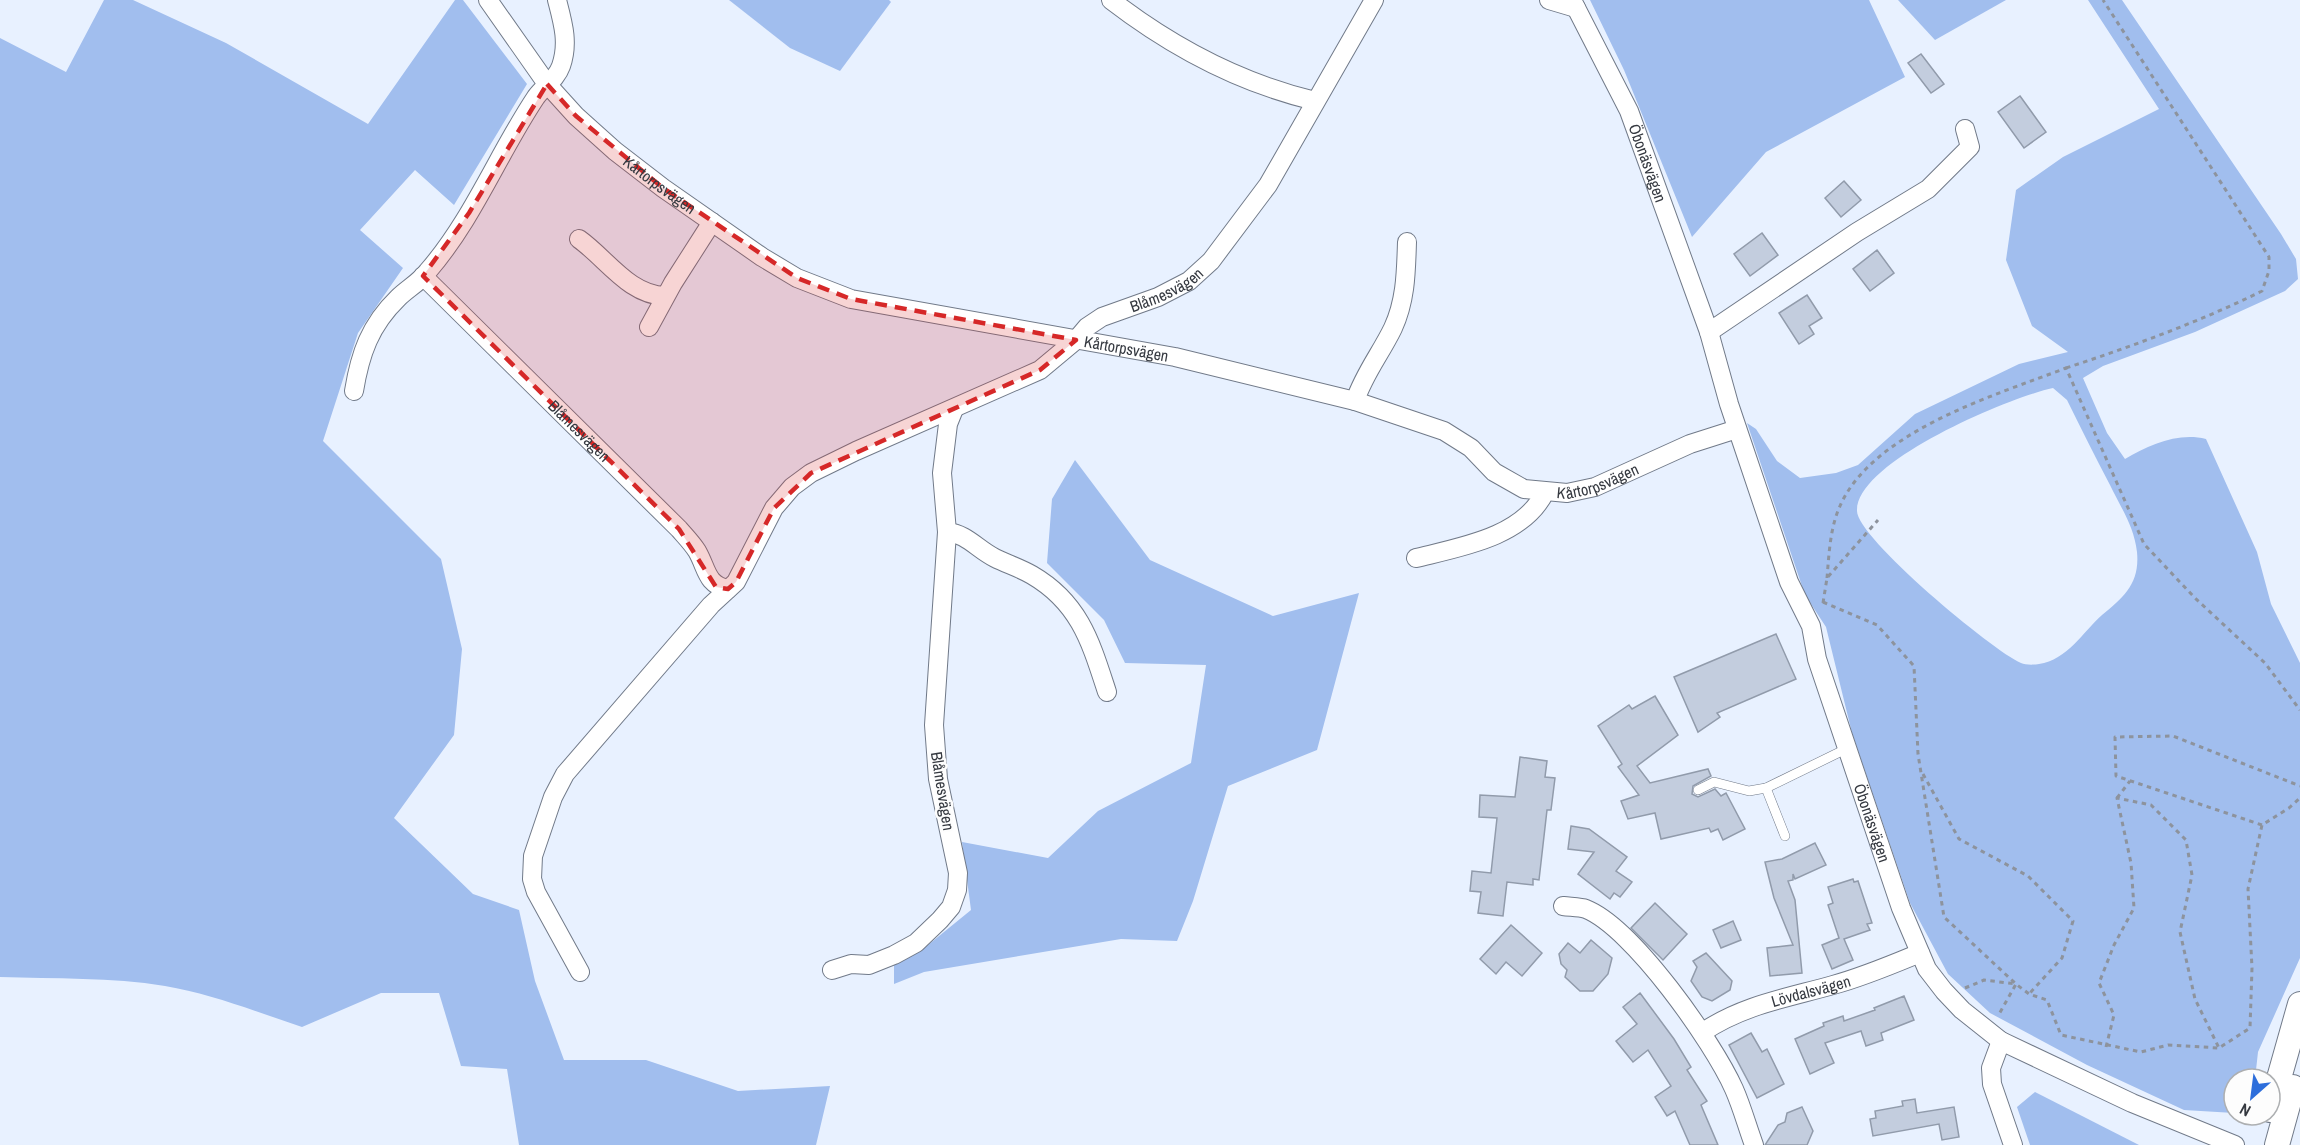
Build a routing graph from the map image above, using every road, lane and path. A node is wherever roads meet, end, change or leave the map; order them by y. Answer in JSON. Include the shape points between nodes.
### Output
{"nodes":[{"id":1,"x":488,"y":0,"type":"edge"},
{"id":2,"x":557,"y":0,"type":"edge"},
{"id":3,"x":1111,"y":0,"type":"edge"},
{"id":4,"x":1374,"y":0,"type":"edge"},
{"id":5,"x":1549,"y":0,"type":"edge"},
{"id":6,"x":2103,"y":0,"type":"edge"},
{"id":7,"x":1574,"y":4,"type":"edge"},
{"id":8,"x":547,"y":84,"type":"junction"},
{"id":9,"x":1315,"y":101,"type":"junction"},
{"id":10,"x":1965,"y":129,"type":"dead end"},
{"id":11,"x":712,"y":222,"type":"junction"},
{"id":12,"x":579,"y":239,"type":"dead end"},
{"id":13,"x":1407,"y":242,"type":"dead end"},
{"id":14,"x":423,"y":276,"type":"junction"},
{"id":15,"x":665,"y":296,"type":"junction"},
{"id":16,"x":649,"y":327,"type":"dead end"},
{"id":17,"x":1709,"y":332,"type":"junction"},
{"id":18,"x":1076,"y":340,"type":"junction"},
{"id":19,"x":2066,"y":368,"type":"junction"},
{"id":20,"x":354,"y":391,"type":"dead end"},
{"id":21,"x":1355,"y":402,"type":"junction"},
{"id":22,"x":954,"y":410,"type":"junction"},
{"id":23,"x":1737,"y":429,"type":"junction"},
{"id":24,"x":1545,"y":492,"type":"junction"},
{"id":25,"x":1878,"y":520,"type":"dead end"},
{"id":26,"x":947,"y":532,"type":"junction"},
{"id":27,"x":1416,"y":558,"type":"dead end"},
{"id":28,"x":1827,"y":578,"type":"junction"},
{"id":29,"x":728,"y":589,"type":"junction"},
{"id":30,"x":1823,"y":602,"type":"junction"},
{"id":31,"x":1811,"y":626,"type":"junction"},
{"id":32,"x":1107,"y":692,"type":"dead end"},
{"id":33,"x":2300,"y":710,"type":"edge"},
{"id":34,"x":1846,"y":749,"type":"junction"},
{"id":35,"x":1921,"y":771,"type":"junction"},
{"id":36,"x":2130,"y":781,"type":"junction"},
{"id":37,"x":2300,"y":786,"type":"edge"},
{"id":38,"x":1766,"y":788,"type":"junction"},
{"id":39,"x":1698,"y":790,"type":"dead end"},
{"id":40,"x":2117,"y":798,"type":"junction"},
{"id":41,"x":2300,"y":798,"type":"edge"},
{"id":42,"x":2262,"y":825,"type":"junction"},
{"id":43,"x":1785,"y":836,"type":"dead end"},
{"id":44,"x":1563,"y":906,"type":"dead end"},
{"id":45,"x":1920,"y":953,"type":"junction"},
{"id":46,"x":832,"y":970,"type":"dead end"},
{"id":47,"x":580,"y":972,"type":"dead end"},
{"id":48,"x":2016,"y":984,"type":"junction"},
{"id":49,"x":2029,"y":994,"type":"junction"},
{"id":50,"x":1954,"y":1000,"type":"junction"},
{"id":51,"x":2300,"y":1004,"type":"edge"},
{"id":52,"x":1702,"y":1032,"type":"junction"},
{"id":53,"x":1998,"y":1039,"type":"junction"},
{"id":54,"x":2106,"y":1047,"type":"junction"},
{"id":55,"x":2219,"y":1048,"type":"junction"},
{"id":56,"x":2300,"y":1062,"type":"edge"},
{"id":57,"x":2282,"y":1068,"type":"edge"},
{"id":58,"x":2265,"y":1127,"type":"edge"},
{"id":59,"x":1754,"y":1145,"type":"edge"},
{"id":60,"x":2013,"y":1145,"type":"edge"},
{"id":61,"x":2235,"y":1145,"type":"edge"},
{"id":62,"x":2260,"y":1145,"type":"edge"},
{"id":63,"x":2277,"y":1145,"type":"edge"}],
"edges":[{"from":1,"to":8,"type":"street","name":"Kårtorpsvägen"},
{"from":2,"to":8,"type":"street","via":[[567,40],[556,77]]},
{"from":3,"to":9,"type":"street","via":[[1204,62]]},
{"from":4,"to":9,"type":"street","name":"Blåmesvägen"},
{"from":5,"to":7,"type":"street"},
{"from":6,"to":19,"type":"path","via":[[2269,257],[2270,271],[2262,291],[2221,311]]},
{"from":7,"to":17,"type":"street","name":"Öbonäsvägen","via":[[1629,111]]},
{"from":8,"to":11,"type":"street","name":"Kårtorpsvägen","via":[[615,151]]},
{"from":8,"to":14,"type":"street","via":[[469,213]]},
{"from":9,"to":18,"type":"street","name":"Blåmesvägen","via":[[1268,185],[1211,261],[1189,281],[1158,297],[1102,317]]},
{"from":10,"to":17,"type":"street","via":[[1970,147],[1928,189]]},
{"from":11,"to":15,"type":"street"},
{"from":11,"to":18,"type":"street","name":"Kårtorpsvägen","via":[[796,278],[851,299]]},
{"from":12,"to":15,"type":"street","via":[[632,284]]},
{"from":13,"to":21,"type":"street","via":[[1402,300],[1393,328],[1372,362]]},
{"from":14,"to":20,"type":"street","via":[[377,321],[359,362]]},
{"from":14,"to":29,"type":"street","name":"Blåmesvägen","via":[[679,529],[696,550],[716,587]]},
{"from":15,"to":16,"type":"street"},
{"from":17,"to":23,"type":"street","name":"Öbonäsvägen"},
{"from":18,"to":21,"type":"street","name":"Kårtorpsvägen","via":[[1174,357]]},
{"from":18,"to":22,"type":"street","name":"Blåmesvägen","via":[[1040,370]]},
{"from":19,"to":28,"type":"path","via":[[1942,416],[1877,460],[1840,504],[1833,526]]},
{"from":19,"to":33,"type":"path","via":[[2144,544],[2265,663]]},
{"from":21,"to":24,"type":"street","name":"Kårtorpsvägen","via":[[1444,431],[1471,448],[1510,483]]},
{"from":22,"to":26,"type":"street","name":"Blåmesvägen","via":[[948,424],[942,473]]},
{"from":22,"to":29,"type":"street","name":"Blåmesvägen","via":[[856,451],[792,487],[774,508],[745,566]]},
{"from":23,"to":24,"type":"street","name":"Kårtorpsvägen","via":[[1690,444],[1595,487],[1567,493]]},
{"from":23,"to":31,"type":"street","name":"Öbonäsvägen","via":[[1789,582]]},
{"from":24,"to":27,"type":"street","via":[[1527,518],[1505,531]]},
{"from":25,"to":28,"type":"path"},
{"from":26,"to":32,"type":"street","via":[[960,534],[1051,588],[1081,620]]},
{"from":26,"to":46,"type":"street","name":"Blåmesvägen","via":[[934,725],[940,789],[958,873],[957,890],[951,907],[916,943],[869,965],[851,964]]},
{"from":28,"to":30,"type":"path"},
{"from":29,"to":47,"type":"street","name":"Blåmesvägen","via":[[595,736],[565,774],[553,797],[533,855],[532,879]]},
{"from":30,"to":31,"type":"path"},
{"from":30,"to":35,"type":"path","via":[[1877,625],[1914,666]]},
{"from":31,"to":34,"type":"street","name":"Öbonäsvägen","via":[[1817,660]]},
{"from":34,"to":38,"type":"lane"},
{"from":34,"to":45,"type":"street","name":"Öbonäsvägen"},
{"from":35,"to":48,"type":"path","via":[[1944,917]]},
{"from":35,"to":49,"type":"path","via":[[1959,839],[2028,876],[2073,921],[2062,958]]},
{"from":36,"to":37,"type":"path","via":[[2116,776],[2115,738],[2173,736]]},
{"from":36,"to":40,"type":"path"},
{"from":36,"to":42,"type":"path"},
{"from":38,"to":39,"type":"lane","via":[[1749,790],[1714,782]]},
{"from":38,"to":43,"type":"lane"},
{"from":40,"to":54,"type":"path","via":[[2131,863],[2134,908],[2099,983],[2114,1015]]},
{"from":40,"to":55,"type":"path","via":[[2151,805],[2186,840],[2192,875],[2180,933],[2195,999]]},
{"from":41,"to":42,"type":"path"},
{"from":42,"to":55,"type":"path","via":[[2248,889],[2250,1028]]},
{"from":44,"to":52,"type":"street","via":[[1586,909],[1615,930],[1646,959]]},
{"from":45,"to":50,"type":"street","name":"Öbonäsvägen","via":[[1927,969]]},
{"from":45,"to":52,"type":"street","name":"Lövdalsvägen","via":[[1834,985],[1772,999]]},
{"from":48,"to":49,"type":"path"},
{"from":48,"to":50,"type":"path","via":[[1984,980],[1970,984]]},
{"from":48,"to":53,"type":"path","via":[[1994,1023]]},
{"from":49,"to":54,"type":"path","via":[[2047,1000],[2061,1035]]},
{"from":50,"to":53,"type":"street","name":"Öbonäsvägen"},
{"from":51,"to":57,"type":"main road"},
{"from":52,"to":59,"type":"street","via":[[1733,1088]]},
{"from":53,"to":60,"type":"street","via":[[1991,1068],[1992,1084]]},
{"from":53,"to":61,"type":"street","name":"Öbonäsvägen","via":[[2132,1103]]},
{"from":54,"to":55,"type":"path","via":[[2141,1052],[2168,1045]]},
{"from":56,"to":63,"type":"main road"},
{"from":58,"to":62,"type":"main road"}]}
